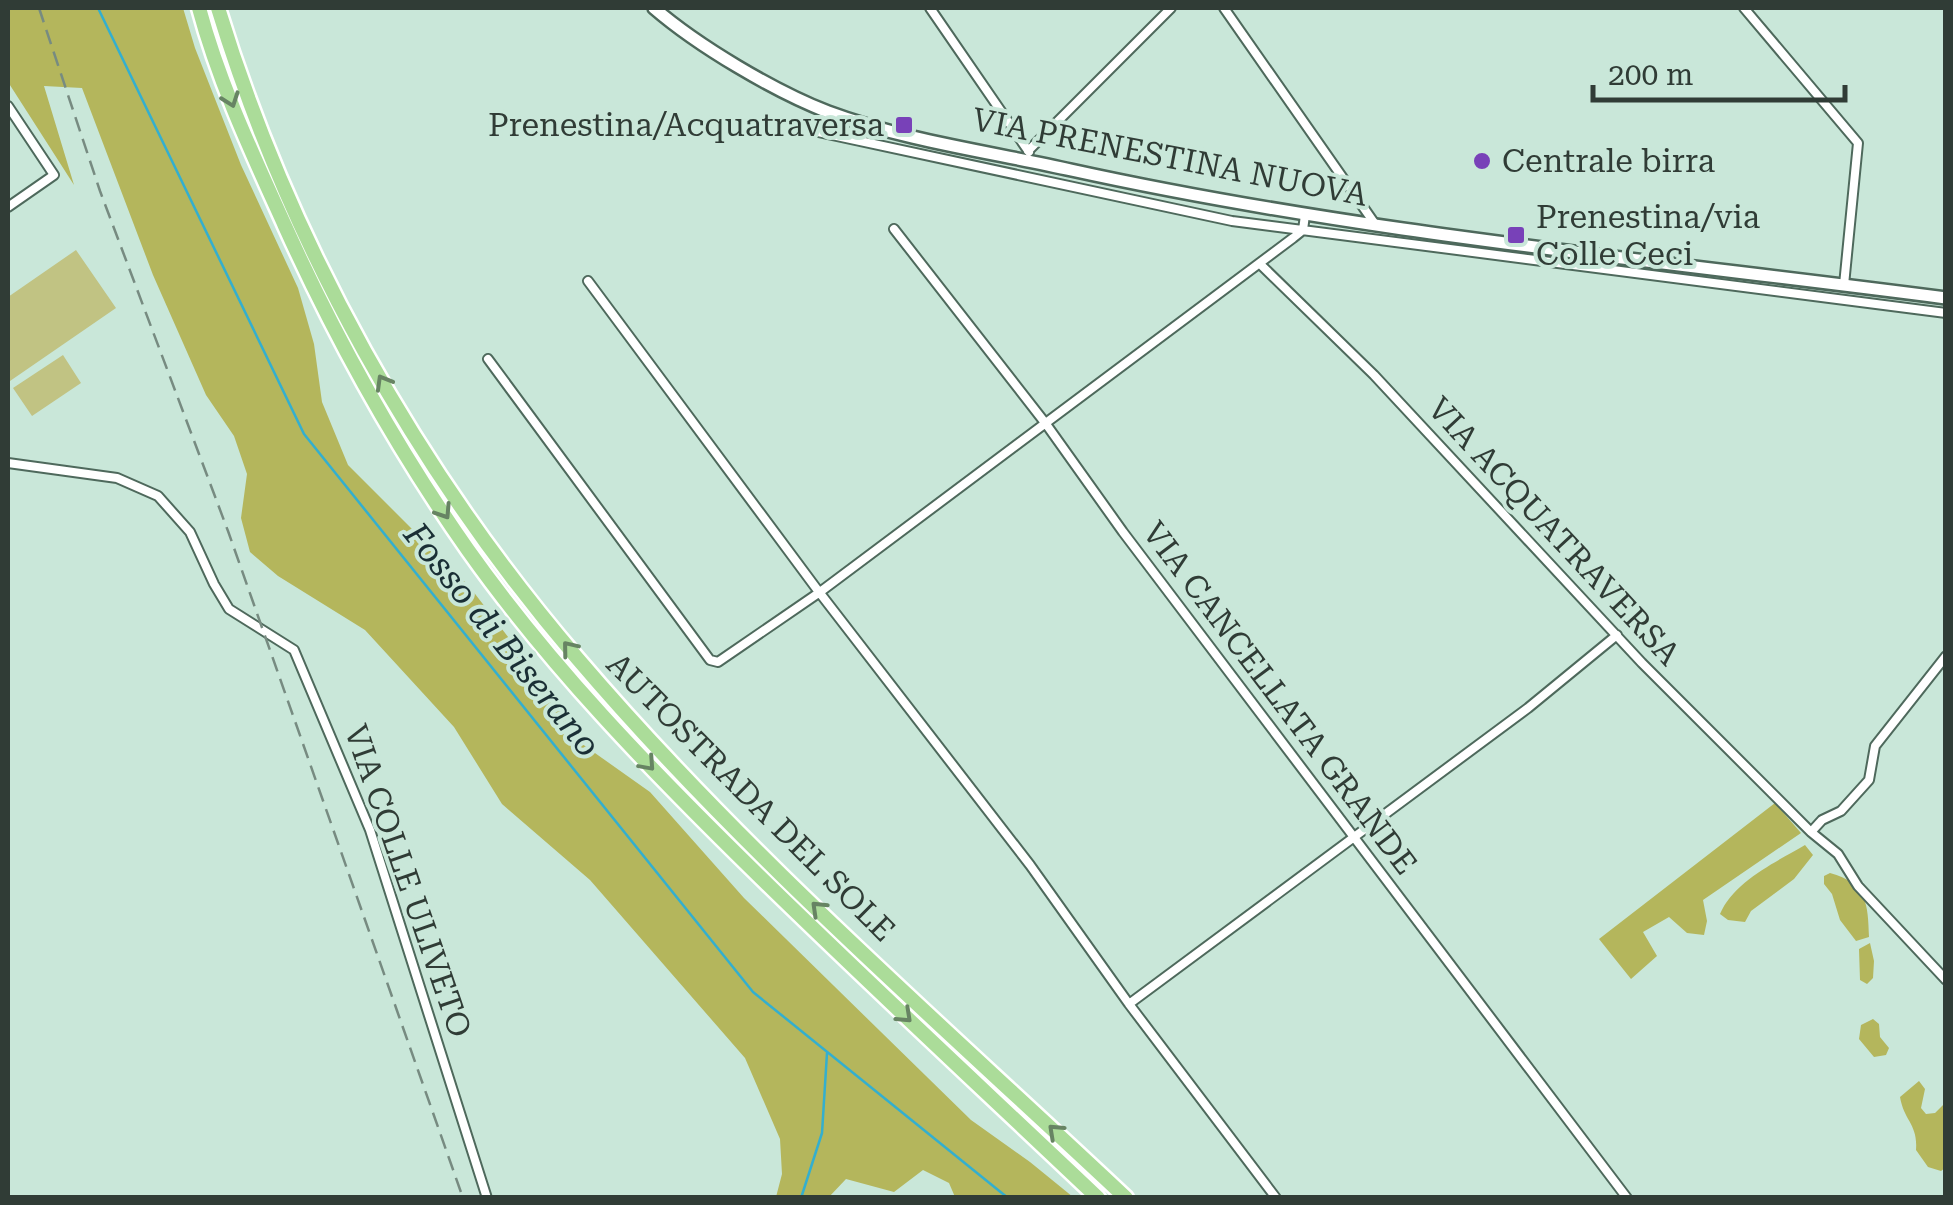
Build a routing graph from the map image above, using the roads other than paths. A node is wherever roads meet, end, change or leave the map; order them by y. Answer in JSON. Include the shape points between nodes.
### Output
{"nodes":[{"id":1,"x":199,"y":8,"type":"edge"},
{"id":2,"x":218,"y":8,"type":"edge"},
{"id":3,"x":654,"y":8,"type":"edge"},
{"id":4,"x":930,"y":8,"type":"edge"},
{"id":5,"x":1171,"y":8,"type":"edge"},
{"id":6,"x":1224,"y":8,"type":"edge"},
{"id":7,"x":1744,"y":8,"type":"edge"},
{"id":8,"x":8,"y":106,"type":"edge"},
{"id":9,"x":818,"y":132,"type":"dead end"},
{"id":10,"x":1028,"y":151,"type":"junction"},
{"id":11,"x":1036,"y":162,"type":"junction"},
{"id":12,"x":8,"y":207,"type":"edge"},
{"id":13,"x":1305,"y":215,"type":"junction"},
{"id":14,"x":1375,"y":224,"type":"junction"},
{"id":15,"x":894,"y":229,"type":"dead end"},
{"id":16,"x":1303,"y":230,"type":"junction"},
{"id":17,"x":1260,"y":264,"type":"junction"},
{"id":18,"x":588,"y":281,"type":"dead end"},
{"id":19,"x":1844,"y":285,"type":"junction"},
{"id":20,"x":1946,"y":298,"type":"edge"},
{"id":21,"x":1946,"y":313,"type":"edge"},
{"id":22,"x":488,"y":359,"type":"dead end"},
{"id":23,"x":1046,"y":424,"type":"junction"},
{"id":24,"x":8,"y":463,"type":"edge"},
{"id":25,"x":820,"y":592,"type":"junction"},
{"id":26,"x":1617,"y":635,"type":"junction"},
{"id":27,"x":1946,"y":656,"type":"edge"},
{"id":28,"x":1811,"y":832,"type":"junction"},
{"id":29,"x":1354,"y":837,"type":"junction"},
{"id":30,"x":1946,"y":980,"type":"edge"},
{"id":31,"x":1130,"y":1004,"type":"junction"},
{"id":32,"x":486,"y":1198,"type":"edge"},
{"id":33,"x":1098,"y":1198,"type":"edge"},
{"id":34,"x":1126,"y":1198,"type":"edge"},
{"id":35,"x":1276,"y":1198,"type":"edge"},
{"id":36,"x":1627,"y":1198,"type":"edge"}],
"edges":[{"from":1,"to":33,"type":"highway","name":"AUTOSTRADA DEL SOLE","one_way":true,"via":[[243,134],[305,271],[376,405],[469,551],[560,666],[675,793]]},
{"from":34,"to":2,"type":"highway","name":"AUTOSTRADA DEL SOLE","one_way":true,"via":[[690,783],[576,657],[485,542],[390,394],[319,262],[260,130]]},
{"from":3,"to":11,"type":"main road","name":"VIA PRENESTINA NUOVA","via":[[735,63],[828,112]]},
{"from":4,"to":10,"type":"street"},
{"from":5,"to":10,"type":"street"},
{"from":6,"to":14,"type":"street"},
{"from":7,"to":19,"type":"street","via":[[1858,143]]},
{"from":8,"to":12,"type":"street","via":[[54,175]]},
{"from":9,"to":16,"type":"street","via":[[1172,210]]},
{"from":10,"to":11,"type":"street"},
{"from":11,"to":13,"type":"main road","name":"VIA PRENESTINA NUOVA"},
{"from":13,"to":14,"type":"main road","name":"VIA PRENESTINA NUOVA"},
{"from":13,"to":16,"type":"street"},
{"from":14,"to":19,"type":"main road","name":"VIA PRENESTINA NUOVA"},
{"from":15,"to":23,"type":"street","name":"VIA CANCELLATA GRANDE"},
{"from":16,"to":17,"type":"street"},
{"from":16,"to":21,"type":"street"},
{"from":17,"to":23,"type":"street"},
{"from":17,"to":26,"type":"street","name":"VIA ACQUATRAVERSA","via":[[1374,375]]},
{"from":18,"to":25,"type":"street"},
{"from":19,"to":20,"type":"main road","name":"VIA PRENESTINA NUOVA"},
{"from":22,"to":25,"type":"street","via":[[713,662]]},
{"from":23,"to":25,"type":"street"},
{"from":23,"to":29,"type":"street","name":"VIA CANCELLATA GRANDE"},
{"from":24,"to":32,"type":"street","name":"VIA COLLE ULIVETO","via":[[117,478],[158,496],[190,532],[229,610],[294,650],[370,830]]},
{"from":25,"to":31,"type":"street"},
{"from":26,"to":28,"type":"street","name":"VIA ACQUATRAVERSA"},
{"from":26,"to":29,"type":"street"},
{"from":27,"to":28,"type":"street","via":[[1875,746],[1869,780]]},
{"from":28,"to":30,"type":"street","name":"VIA ACQUATRAVERSA","via":[[1838,854],[1858,886]]},
{"from":29,"to":31,"type":"street"},
{"from":29,"to":36,"type":"street","name":"VIA CANCELLATA GRANDE"},
{"from":31,"to":35,"type":"street"}]}
